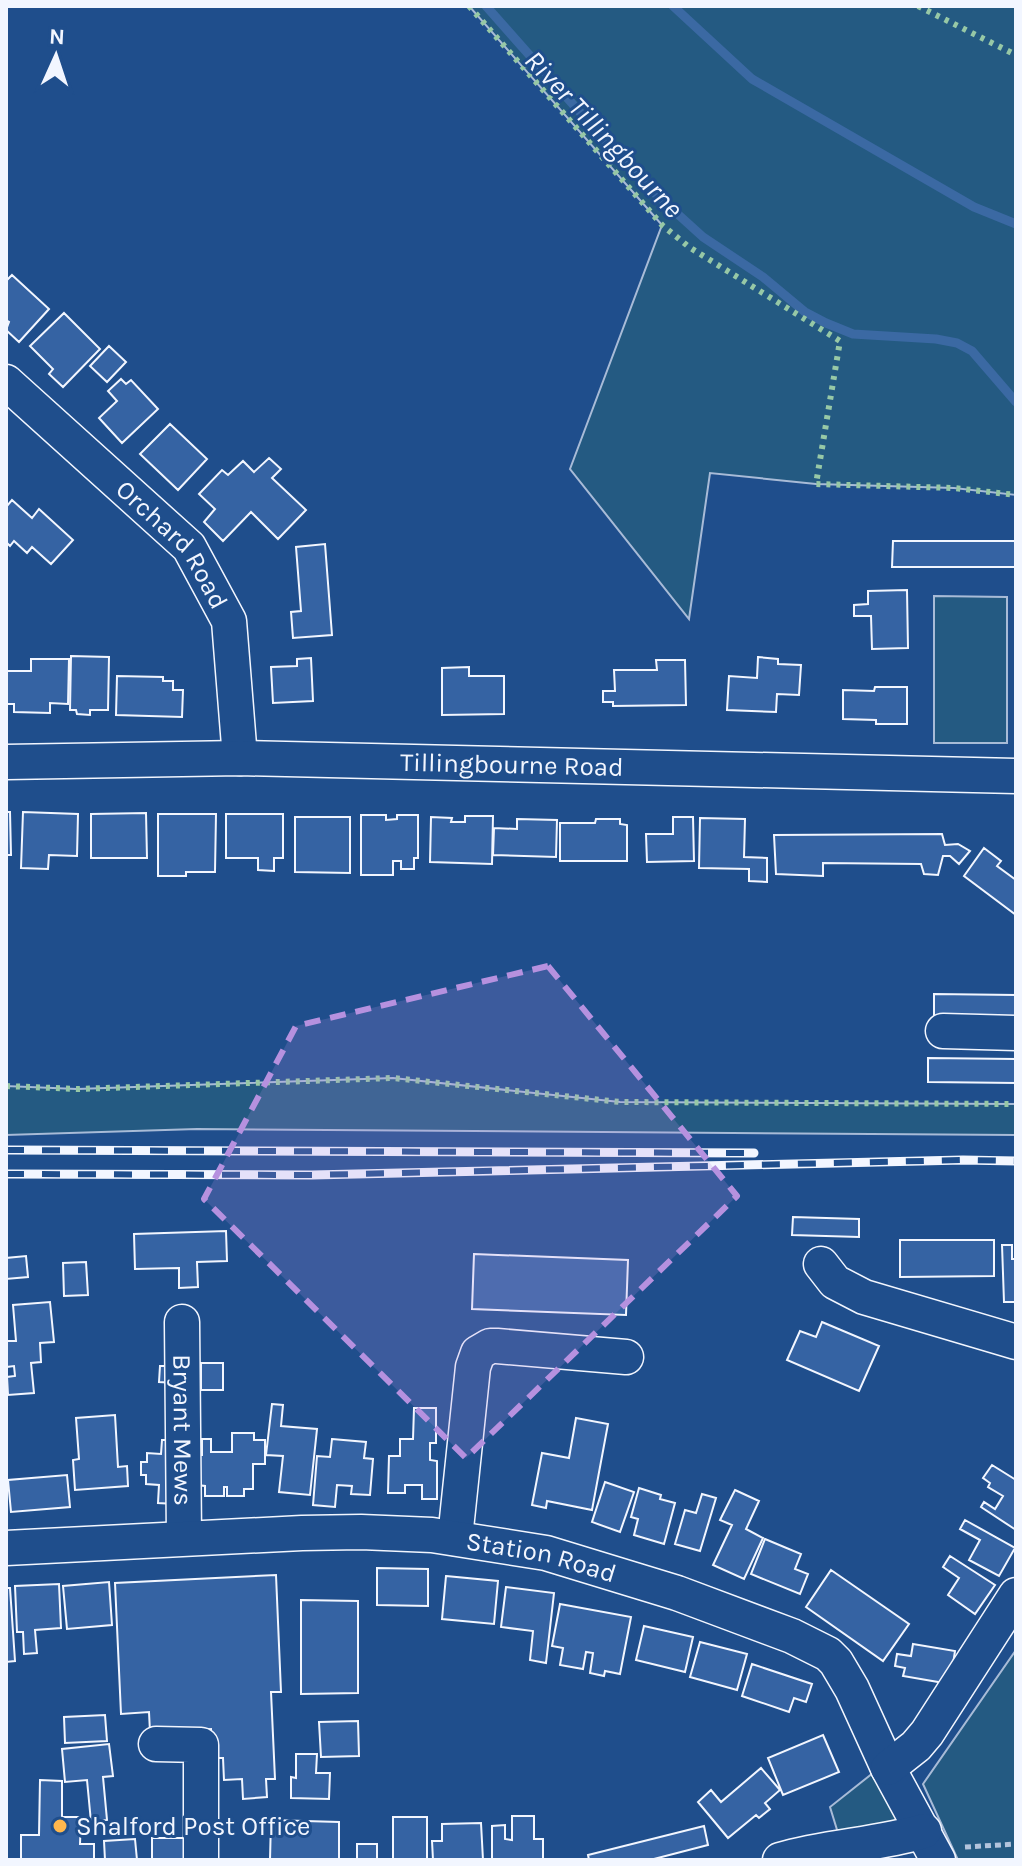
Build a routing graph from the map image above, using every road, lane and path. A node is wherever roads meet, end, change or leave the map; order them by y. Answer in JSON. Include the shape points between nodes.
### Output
{"nodes":[{"id":1,"x":6,"y":382,"type":"edge"},
{"id":2,"x":240,"y":758,"type":"junction"},
{"id":3,"x":6,"y":762,"type":"edge"},
{"id":4,"x":1016,"y":776,"type":"edge"},
{"id":5,"x":943,"y":1031,"type":"dead end"},
{"id":6,"x":1016,"y":1033,"type":"edge"},
{"id":7,"x":821,"y":1264,"type":"dead end"},
{"id":8,"x":182,"y":1322,"type":"dead end"},
{"id":9,"x":1016,"y":1342,"type":"edge"},
{"id":10,"x":626,"y":1357,"type":"dead end"},
{"id":11,"x":184,"y":1538,"type":"junction"},
{"id":12,"x":455,"y":1538,"type":"junction"},
{"id":13,"x":6,"y":1548,"type":"edge"},
{"id":14,"x":1016,"y":1595,"type":"edge"},
{"id":15,"x":156,"y":1744,"type":"dead end"},
{"id":16,"x":888,"y":1768,"type":"junction"},
{"id":17,"x":1016,"y":1844,"type":"edge"},
{"id":18,"x":932,"y":1847,"type":"edge"},
{"id":19,"x":201,"y":1860,"type":"edge"},
{"id":20,"x":780,"y":1860,"type":"edge"}],
"edges":[{"from":1,"to":2,"type":"street","name":"Orchard Road","via":[[189,547],[229,621]]},
{"from":2,"to":3,"type":"street","name":"Tillingbourne Road"},
{"from":2,"to":4,"type":"street","name":"Tillingbourne Road"},
{"from":5,"to":6,"type":"street"},
{"from":7,"to":9,"type":"street","via":[[835,1282],[864,1297]]},
{"from":8,"to":11,"type":"street","name":"Bryant Mews"},
{"from":10,"to":12,"type":"street","via":[[497,1346],[478,1353]]},
{"from":11,"to":12,"type":"street","name":"Station Road","via":[[333,1532]]},
{"from":11,"to":13,"type":"street","name":"Station Road"},
{"from":12,"to":16,"type":"street","name":"Station Road","via":[[579,1561],[677,1593],[828,1654],[843,1673]]},
{"from":14,"to":16,"type":"street","via":[[927,1733]]},
{"from":15,"to":19,"type":"street","via":[[201,1745]]},
{"from":16,"to":18,"type":"street","name":"Station Road"},
{"from":17,"to":18,"type":"path"},
{"from":18,"to":20,"type":"street","via":[[906,1836]]}]}
